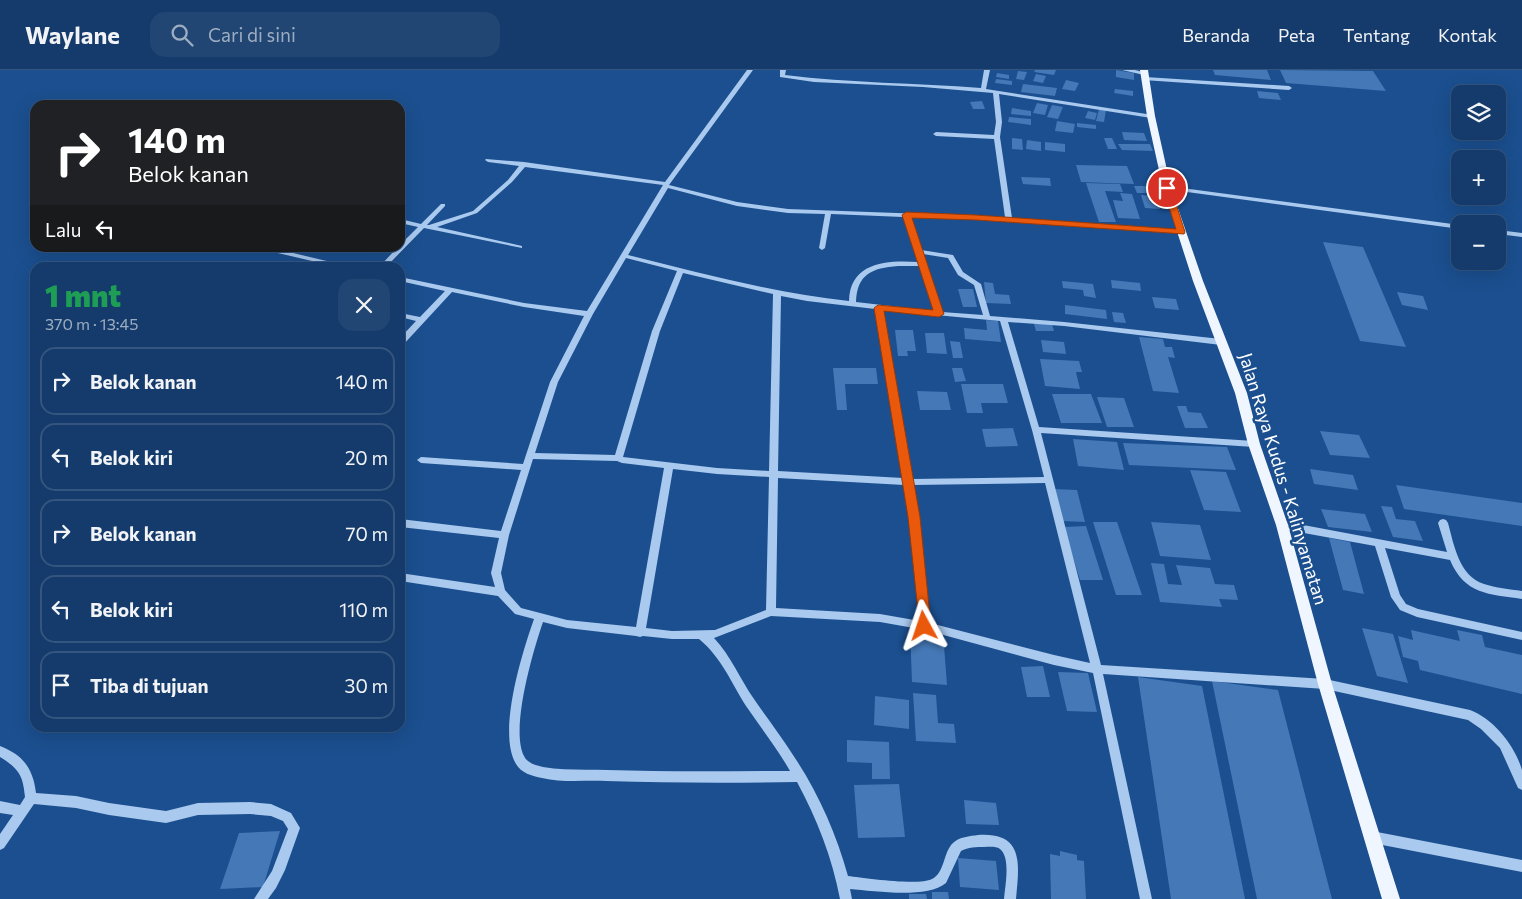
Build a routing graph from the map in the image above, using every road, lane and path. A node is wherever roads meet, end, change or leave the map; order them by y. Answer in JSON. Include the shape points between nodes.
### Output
{"nodes":[{"id":1,"x":750,"y":70,"type":"edge"},
{"id":2,"x":783,"y":70,"type":"edge"},
{"id":3,"x":987,"y":70,"type":"edge"},
{"id":4,"x":1125,"y":70,"type":"edge"},
{"id":5,"x":1145,"y":74,"type":"edge"},
{"id":6,"x":1290,"y":88,"type":"dead end"},
{"id":7,"x":983,"y":90,"type":"junction"},
{"id":8,"x":996,"y":93,"type":"junction"},
{"id":9,"x":1151,"y":116,"type":"junction"},
{"id":10,"x":936,"y":134,"type":"dead end"},
{"id":11,"x":997,"y":137,"type":"junction"},
{"id":12,"x":488,"y":160,"type":"dead end"},
{"id":13,"x":524,"y":164,"type":"junction"},
{"id":14,"x":666,"y":185,"type":"junction"},
{"id":15,"x":1167,"y":188,"type":"junction"},
{"id":16,"x":443,"y":205,"type":"dead end"},
{"id":17,"x":828,"y":213,"type":"junction"},
{"id":18,"x":906,"y":215,"type":"junction"},
{"id":19,"x":1009,"y":220,"type":"junction"},
{"id":20,"x":405,"y":222,"type":"edge"},
{"id":21,"x":1451,"y":226,"type":"edge"},
{"id":22,"x":425,"y":227,"type":"junction"},
{"id":23,"x":1181,"y":232,"type":"junction"},
{"id":24,"x":1506,"y":233,"type":"edge"},
{"id":25,"x":1522,"y":235,"type":"edge"},
{"id":26,"x":405,"y":246,"type":"edge"},
{"id":27,"x":520,"y":248,"type":"dead end"},
{"id":28,"x":822,"y":248,"type":"dead end"},
{"id":29,"x":283,"y":252,"type":"edge"},
{"id":30,"x":398,"y":252,"type":"edge"},
{"id":31,"x":919,"y":252,"type":"junction"},
{"id":32,"x":625,"y":256,"type":"junction"},
{"id":33,"x":327,"y":262,"type":"edge"},
{"id":34,"x":387,"y":262,"type":"edge"},
{"id":35,"x":923,"y":264,"type":"junction"},
{"id":36,"x":681,"y":270,"type":"junction"},
{"id":37,"x":405,"y":280,"type":"edge"},
{"id":38,"x":450,"y":290,"type":"junction"},
{"id":39,"x":777,"y":293,"type":"junction"},
{"id":40,"x":852,"y":305,"type":"junction"},
{"id":41,"x":878,"y":308,"type":"junction"},
{"id":42,"x":588,"y":314,"type":"junction"},
{"id":43,"x":939,"y":314,"type":"junction"},
{"id":44,"x":405,"y":316,"type":"edge"},
{"id":45,"x":987,"y":317,"type":"junction"},
{"id":46,"x":1003,"y":319,"type":"junction"},
{"id":47,"x":421,"y":320,"type":"junction"},
{"id":48,"x":405,"y":338,"type":"edge"},
{"id":49,"x":1221,"y":342,"type":"junction"},
{"id":50,"x":1036,"y":430,"type":"junction"},
{"id":51,"x":1254,"y":444,"type":"junction"},
{"id":52,"x":531,"y":456,"type":"junction"},
{"id":53,"x":618,"y":458,"type":"junction"},
{"id":54,"x":421,"y":460,"type":"dead end"},
{"id":55,"x":526,"y":467,"type":"junction"},
{"id":56,"x":669,"y":467,"type":"junction"},
{"id":57,"x":773,"y":474,"type":"junction"},
{"id":58,"x":1048,"y":480,"type":"junction"},
{"id":59,"x":908,"y":482,"type":"junction"},
{"id":60,"x":1443,"y":523,"type":"dead end"},
{"id":61,"x":1282,"y":524,"type":"junction"},
{"id":62,"x":405,"y":525,"type":"edge"},
{"id":63,"x":504,"y":535,"type":"junction"},
{"id":64,"x":1379,"y":543,"type":"junction"},
{"id":65,"x":1454,"y":557,"type":"junction"},
{"id":66,"x":405,"y":578,"type":"edge"},
{"id":67,"x":501,"y":592,"type":"junction"},
{"id":68,"x":1522,"y":596,"type":"edge"},
{"id":69,"x":771,"y":612,"type":"junction"},
{"id":70,"x":539,"y":618,"type":"junction"},
{"id":71,"x":924,"y":626,"type":"junction"},
{"id":72,"x":640,"y":633,"type":"junction"},
{"id":73,"x":702,"y":635,"type":"junction"},
{"id":74,"x":1522,"y":636,"type":"edge"},
{"id":75,"x":1097,"y":669,"type":"junction"},
{"id":76,"x":1325,"y":684,"type":"junction"},
{"id":77,"x":0,"y":751,"type":"edge"},
{"id":78,"x":800,"y":776,"type":"junction"},
{"id":79,"x":1522,"y":784,"type":"edge"},
{"id":80,"x":31,"y":798,"type":"junction"},
{"id":81,"x":0,"y":807,"type":"edge"},
{"id":82,"x":23,"y":811,"type":"junction"},
{"id":83,"x":1372,"y":837,"type":"junction"},
{"id":84,"x":0,"y":844,"type":"edge"},
{"id":85,"x":1522,"y":866,"type":"edge"},
{"id":86,"x":842,"y":882,"type":"junction"},
{"id":87,"x":260,"y":899,"type":"edge"},
{"id":88,"x":846,"y":899,"type":"edge"},
{"id":89,"x":1010,"y":899,"type":"edge"},
{"id":90,"x":1146,"y":899,"type":"edge"},
{"id":91,"x":1391,"y":899,"type":"edge"}],
"edges":[{"from":1,"to":14,"type":"street"},
{"from":2,"to":7,"type":"street","via":[[782,76],[814,80]]},
{"from":3,"to":7,"type":"street"},
{"from":4,"to":5,"type":"street"},
{"from":5,"to":6,"type":"street"},
{"from":5,"to":9,"type":"main road","name":"Jalan Raya Kudus - Kalinyamatan"},
{"from":7,"to":8,"type":"street"},
{"from":8,"to":9,"type":"street"},
{"from":8,"to":11,"type":"street"},
{"from":9,"to":15,"type":"main road","name":"Jalan Raya Kudus - Kalinyamatan"},
{"from":10,"to":11,"type":"street"},
{"from":11,"to":19,"type":"street"},
{"from":12,"to":13,"type":"street"},
{"from":13,"to":14,"type":"street"},
{"from":13,"to":22,"type":"street","via":[[481,208],[464,217]]},
{"from":14,"to":17,"type":"street","via":[[757,208]]},
{"from":14,"to":32,"type":"street"},
{"from":15,"to":21,"type":"street"},
{"from":15,"to":23,"type":"main road","name":"Jalan Raya Kudus - Kalinyamatan"},
{"from":16,"to":22,"type":"street"},
{"from":17,"to":18,"type":"street"},
{"from":17,"to":28,"type":"street"},
{"from":18,"to":19,"type":"street"},
{"from":18,"to":31,"type":"street"},
{"from":19,"to":23,"type":"street"},
{"from":20,"to":22,"type":"street"},
{"from":22,"to":26,"type":"street"},
{"from":22,"to":27,"type":"street"},
{"from":23,"to":49,"type":"main road","name":"Jalan Raya Kudus - Kalinyamatan"},
{"from":24,"to":25,"type":"street"},
{"from":29,"to":33,"type":"street"},
{"from":30,"to":34,"type":"street"},
{"from":31,"to":35,"type":"street"},
{"from":31,"to":45,"type":"street","via":[[951,256],[956,270],[977,284]]},
{"from":32,"to":36,"type":"street"},
{"from":32,"to":42,"type":"street"},
{"from":35,"to":40,"type":"street","via":[[887,264],[862,274],[853,284]]},
{"from":35,"to":43,"type":"street"},
{"from":36,"to":39,"type":"street"},
{"from":36,"to":53,"type":"street","via":[[656,331]]},
{"from":37,"to":38,"type":"street"},
{"from":38,"to":42,"type":"street"},
{"from":38,"to":47,"type":"street"},
{"from":39,"to":40,"type":"street"},
{"from":39,"to":57,"type":"street"},
{"from":40,"to":41,"type":"street"},
{"from":41,"to":43,"type":"street"},
{"from":41,"to":59,"type":"street"},
{"from":42,"to":52,"type":"street","via":[[554,382]]},
{"from":43,"to":45,"type":"street"},
{"from":44,"to":47,"type":"street"},
{"from":45,"to":46,"type":"street"},
{"from":46,"to":49,"type":"street"},
{"from":46,"to":50,"type":"street"},
{"from":47,"to":48,"type":"street"},
{"from":49,"to":51,"type":"main road","name":"Jalan Raya Kudus - Kalinyamatan","via":[[1241,394]]},
{"from":50,"to":51,"type":"street"},
{"from":50,"to":58,"type":"street"},
{"from":51,"to":61,"type":"main road","name":"Jalan Raya Kudus - Kalinyamatan"},
{"from":52,"to":53,"type":"street"},
{"from":52,"to":55,"type":"street"},
{"from":53,"to":56,"type":"street"},
{"from":54,"to":55,"type":"street"},
{"from":55,"to":63,"type":"street"},
{"from":56,"to":57,"type":"street"},
{"from":56,"to":72,"type":"street"},
{"from":57,"to":59,"type":"street"},
{"from":57,"to":69,"type":"street"},
{"from":58,"to":59,"type":"street"},
{"from":58,"to":75,"type":"street"},
{"from":59,"to":71,"type":"street"},
{"from":60,"to":65,"type":"street"},
{"from":61,"to":64,"type":"street"},
{"from":61,"to":76,"type":"main road","name":"Jalan Raya Kudus - Kalinyamatan"},
{"from":62,"to":63,"type":"street"},
{"from":63,"to":67,"type":"street","via":[[496,573]]},
{"from":64,"to":65,"type":"street"},
{"from":64,"to":74,"type":"street","via":[[1396,597],[1403,607],[1417,614]]},
{"from":65,"to":68,"type":"street","via":[[1464,576],[1472,583]]},
{"from":66,"to":67,"type":"street"},
{"from":67,"to":70,"type":"street","via":[[518,611]]},
{"from":69,"to":71,"type":"street","via":[[843,614]]},
{"from":69,"to":73,"type":"street","via":[[715,634]]},
{"from":70,"to":72,"type":"street"},
{"from":70,"to":78,"type":"street","via":[[526,655],[515,726],[518,757],[525,767],[552,774],[703,778]]},
{"from":71,"to":75,"type":"street"},
{"from":72,"to":73,"type":"street"},
{"from":73,"to":78,"type":"street","via":[[716,645]]},
{"from":75,"to":76,"type":"street"},
{"from":75,"to":90,"type":"street"},
{"from":76,"to":79,"type":"street","via":[[1470,715],[1504,744]]},
{"from":76,"to":83,"type":"main road","name":"Jalan Raya Kudus - Kalinyamatan"},
{"from":77,"to":80,"type":"street","via":[[22,764],[29,780]]},
{"from":78,"to":86,"type":"street","via":[[826,828]]},
{"from":80,"to":82,"type":"street"},
{"from":80,"to":87,"type":"street","via":[[166,817],[198,809],[250,808],[270,810],[287,817],[294,828],[283,861]]},
{"from":81,"to":82,"type":"street"},
{"from":82,"to":84,"type":"street"},
{"from":83,"to":85,"type":"street"},
{"from":83,"to":91,"type":"main road","name":"Jalan Raya Kudus - Kalinyamatan"},
{"from":86,"to":88,"type":"street"},
{"from":86,"to":89,"type":"street","via":[[918,888],[933,885],[941,880],[957,847],[966,842],[990,840],[998,841],[1012,854]]}]}
